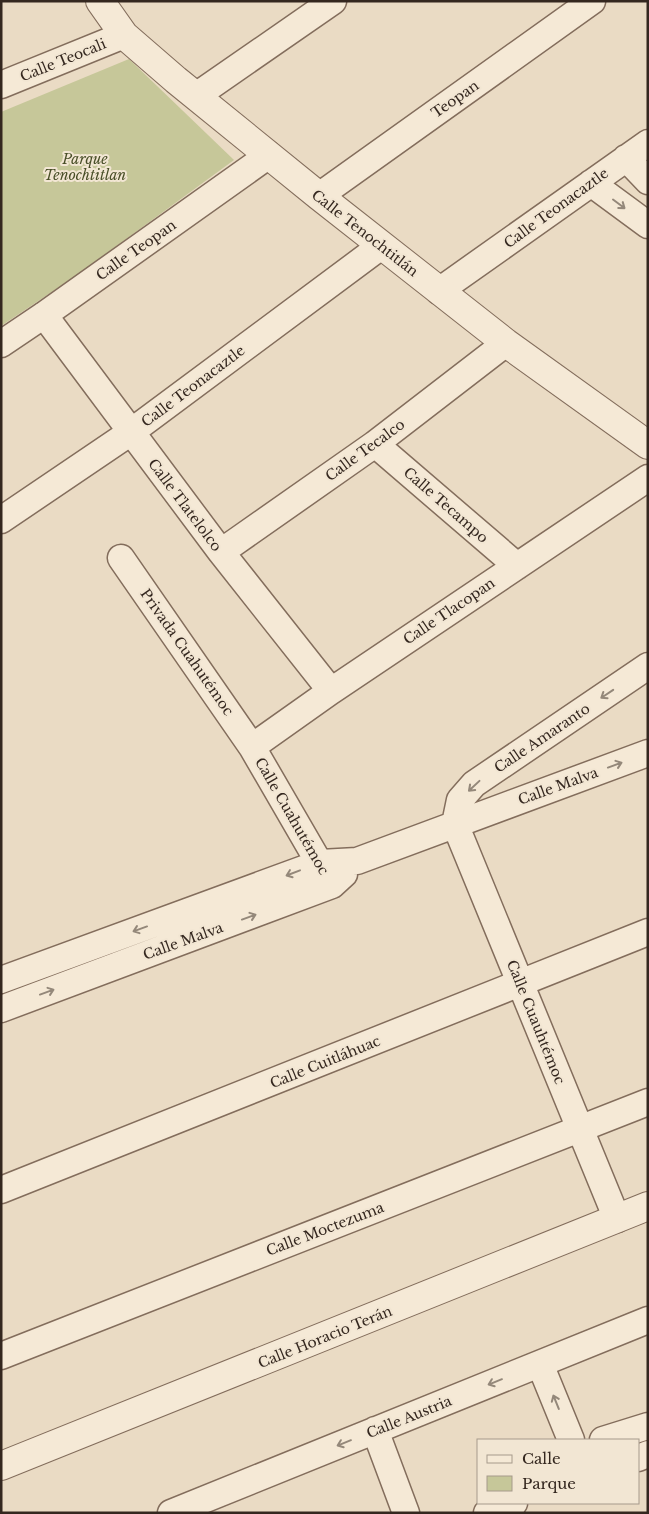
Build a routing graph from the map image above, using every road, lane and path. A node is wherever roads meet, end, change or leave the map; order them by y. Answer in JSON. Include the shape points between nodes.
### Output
{"nodes":[{"id":1,"x":100,"y":1,"type":"edge"},
{"id":2,"x":333,"y":1,"type":"edge"},
{"id":3,"x":592,"y":1,"type":"edge"},
{"id":4,"x":124,"y":35,"type":"junction"},
{"id":5,"x":1,"y":85,"type":"edge"},
{"id":6,"x":196,"y":96,"type":"junction"},
{"id":7,"x":648,"y":143,"type":"edge"},
{"id":8,"x":269,"y":155,"type":"junction"},
{"id":9,"x":626,"y":158,"type":"junction"},
{"id":10,"x":648,"y":181,"type":"edge"},
{"id":11,"x":591,"y":183,"type":"junction"},
{"id":12,"x":319,"y":196,"type":"junction"},
{"id":13,"x":648,"y":225,"type":"edge"},
{"id":14,"x":381,"y":246,"type":"junction"},
{"id":15,"x":440,"y":291,"type":"junction"},
{"id":16,"x":44,"y":315,"type":"junction"},
{"id":17,"x":506,"y":343,"type":"junction"},
{"id":18,"x":1,"y":344,"type":"edge"},
{"id":19,"x":132,"y":432,"type":"junction"},
{"id":20,"x":375,"y":444,"type":"junction"},
{"id":21,"x":648,"y":445,"type":"edge"},
{"id":22,"x":648,"y":478,"type":"edge"},
{"id":23,"x":1,"y":520,"type":"edge"},
{"id":24,"x":220,"y":552,"type":"junction"},
{"id":25,"x":121,"y":558,"type":"dead end"},
{"id":26,"x":517,"y":566,"type":"junction"},
{"id":27,"x":648,"y":666,"type":"edge"},
{"id":28,"x":331,"y":691,"type":"junction"},
{"id":29,"x":252,"y":747,"type":"junction"},
{"id":30,"x":648,"y":752,"type":"edge"},
{"id":31,"x":455,"y":824,"type":"junction"},
{"id":32,"x":326,"y":874,"type":"junction"},
{"id":33,"x":648,"y":932,"type":"edge"},
{"id":34,"x":1,"y":980,"type":"edge"},
{"id":35,"x":520,"y":984,"type":"junction"},
{"id":36,"x":1,"y":1008,"type":"edge"},
{"id":37,"x":648,"y":1102,"type":"edge"},
{"id":38,"x":579,"y":1129,"type":"junction"},
{"id":39,"x":1,"y":1190,"type":"edge"},
{"id":40,"x":648,"y":1206,"type":"edge"},
{"id":41,"x":617,"y":1219,"type":"junction"},
{"id":42,"x":648,"y":1320,"type":"edge"},
{"id":43,"x":1,"y":1356,"type":"edge"},
{"id":44,"x":540,"y":1364,"type":"junction"},
{"id":45,"x":648,"y":1426,"type":"edge"},
{"id":46,"x":375,"y":1430,"type":"junction"},
{"id":47,"x":571,"y":1439,"type":"edge"},
{"id":48,"x":606,"y":1439,"type":"edge"},
{"id":49,"x":1,"y":1466,"type":"edge"},
{"id":50,"x":511,"y":1504,"type":"edge"},
{"id":51,"x":182,"y":1511,"type":"edge"},
{"id":52,"x":406,"y":1513,"type":"edge"},
{"id":53,"x":487,"y":1513,"type":"edge"}],
"edges":[{"from":1,"to":4,"type":"street","name":"Calle Tenochtitlán"},
{"from":2,"to":6,"type":"street"},
{"from":3,"to":12,"type":"street","name":"Teopan"},
{"from":4,"to":5,"type":"street","name":"Calle Teocali"},
{"from":4,"to":6,"type":"street","name":"Calle Tenochtitlán"},
{"from":6,"to":8,"type":"street","name":"Calle Tenochtitlán"},
{"from":7,"to":9,"type":"street","name":"Calle Teonacaztle"},
{"from":8,"to":12,"type":"street","name":"Calle Tenochtitlán"},
{"from":8,"to":16,"type":"street","name":"Calle Teopan"},
{"from":9,"to":10,"type":"street"},
{"from":9,"to":11,"type":"street","name":"Calle Teonacaztle"},
{"from":11,"to":13,"type":"street","one_way":true},
{"from":11,"to":15,"type":"street","name":"Calle Teonacaztle"},
{"from":12,"to":14,"type":"street","name":"Calle Tenochtitlán"},
{"from":14,"to":15,"type":"street","name":"Calle Tenochtitlán"},
{"from":14,"to":19,"type":"street","name":"Calle Teonacaztle"},
{"from":15,"to":17,"type":"street","name":"Calle Tenochtitlán"},
{"from":16,"to":18,"type":"street","name":"Calle Teopan"},
{"from":16,"to":19,"type":"street","name":"Calle Tlatelolco"},
{"from":17,"to":20,"type":"street","name":"Calle Tecalco"},
{"from":17,"to":21,"type":"street","name":"Calle Tenochtitlán"},
{"from":19,"to":23,"type":"street","name":"Calle Teonacaztle"},
{"from":19,"to":24,"type":"street","name":"Calle Tlatelolco"},
{"from":20,"to":24,"type":"street","name":"Calle Tecalco"},
{"from":20,"to":26,"type":"street","name":"Calle Tecampo"},
{"from":22,"to":26,"type":"street","name":"Calle Tlacopan"},
{"from":24,"to":28,"type":"street","name":"Calle Tlatelolco"},
{"from":25,"to":29,"type":"street","name":"Privada Cuahutémoc"},
{"from":26,"to":28,"type":"street","name":"Calle Tlacopan"},
{"from":27,"to":31,"type":"street","name":"Calle Amaranto","one_way":true,"via":[[474,784],[460,800]]},
{"from":28,"to":29,"type":"street","name":"Calle Tlacopan"},
{"from":29,"to":32,"type":"street","name":"Calle Cuahutémoc"},
{"from":31,"to":30,"type":"street","name":"Calle Malva","one_way":true},
{"from":31,"to":32,"type":"street","name":"Calle Malva"},
{"from":31,"to":35,"type":"street","name":"Calle Cuauhtémoc"},
{"from":32,"to":34,"type":"street","name":"Calle Malva","one_way":true},
{"from":36,"to":32,"type":"street","name":"Calle Malva","one_way":true},
{"from":33,"to":35,"type":"street","name":"Calle Cuitláhuac"},
{"from":35,"to":38,"type":"street","name":"Calle Cuauhtémoc"},
{"from":35,"to":39,"type":"street","name":"Calle Cuitláhuac"},
{"from":37,"to":38,"type":"street","name":"Calle Moctezuma"},
{"from":38,"to":41,"type":"street","name":"Calle Cuauhtémoc"},
{"from":38,"to":43,"type":"street","name":"Calle Moctezuma"},
{"from":40,"to":41,"type":"street","name":"Calle Horacio Terán"},
{"from":41,"to":49,"type":"street","name":"Calle Horacio Terán"},
{"from":42,"to":44,"type":"street","name":"Calle Austria"},
{"from":44,"to":46,"type":"street","name":"Calle Austria","one_way":true},
{"from":47,"to":44,"type":"street","one_way":true},
{"from":45,"to":48,"type":"street"},
{"from":46,"to":51,"type":"street","name":"Calle Austria","one_way":true},
{"from":46,"to":52,"type":"street"},
{"from":50,"to":53,"type":"street"}]}
